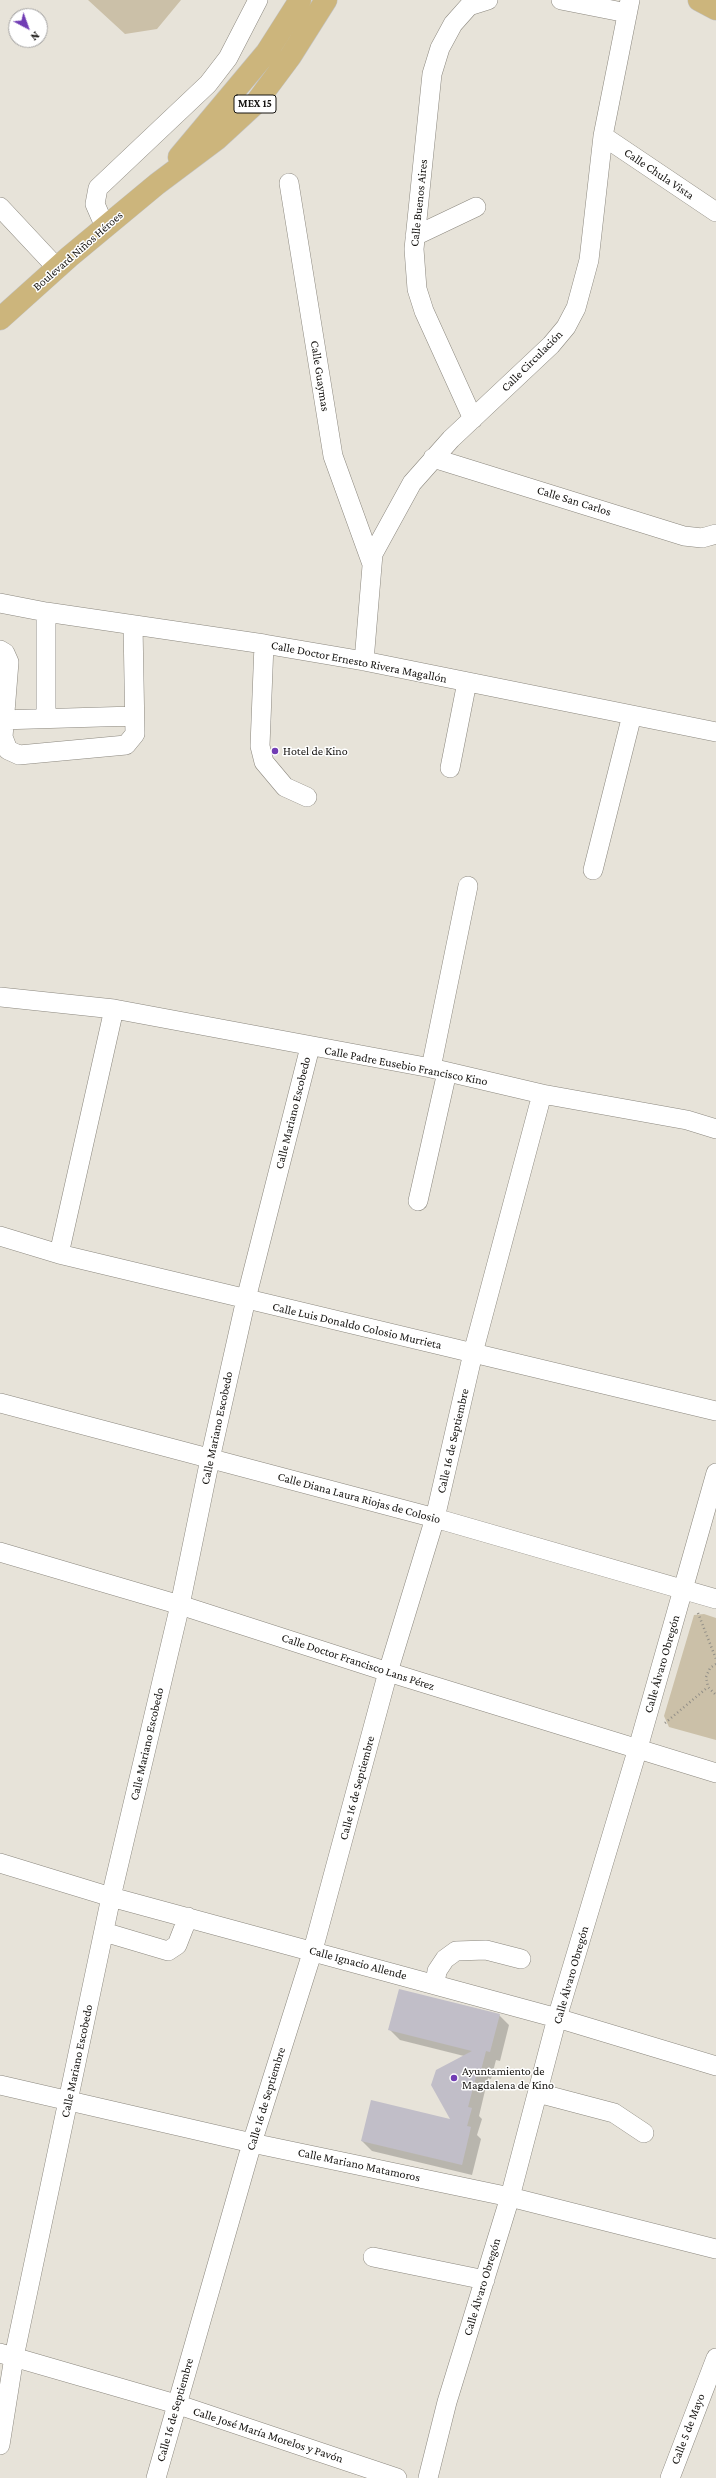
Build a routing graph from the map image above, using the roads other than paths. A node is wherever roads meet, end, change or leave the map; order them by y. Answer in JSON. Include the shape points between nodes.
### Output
{"nodes":[{"id":1,"x":258,"y":0,"type":"edge"},
{"id":2,"x":300,"y":0,"type":"edge"},
{"id":3,"x":326,"y":0,"type":"edge"},
{"id":4,"x":488,"y":0,"type":"edge"},
{"id":5,"x":561,"y":0,"type":"edge"},
{"id":6,"x":699,"y":0,"type":"edge"},
{"id":7,"x":628,"y":6,"type":"edge"},
{"id":8,"x":716,"y":9,"type":"edge"},
{"id":9,"x":208,"y":84,"type":"junction"},
{"id":10,"x":230,"y":95,"type":"junction"},
{"id":11,"x":603,"y":136,"type":"junction"},
{"id":12,"x":289,"y":183,"type":"dead end"},
{"id":13,"x":157,"y":184,"type":"junction"},
{"id":14,"x":0,"y":207,"type":"edge"},
{"id":15,"x":476,"y":207,"type":"dead end"},
{"id":16,"x":716,"y":212,"type":"edge"},
{"id":17,"x":105,"y":227,"type":"junction"},
{"id":18,"x":415,"y":236,"type":"junction"},
{"id":19,"x":57,"y":268,"type":"junction"},
{"id":20,"x":3,"y":312,"type":"edge"},
{"id":21,"x":473,"y":419,"type":"junction"},
{"id":22,"x":432,"y":458,"type":"junction"},
{"id":23,"x":716,"y":534,"type":"edge"},
{"id":24,"x":372,"y":564,"type":"junction"},
{"id":25,"x":0,"y":603,"type":"edge"},
{"id":26,"x":46,"y":612,"type":"junction"},
{"id":27,"x":133,"y":625,"type":"junction"},
{"id":28,"x":264,"y":644,"type":"junction"},
{"id":29,"x":0,"y":650,"type":"edge"},
{"id":30,"x":364,"y":661,"type":"junction"},
{"id":31,"x":468,"y":682,"type":"junction"},
{"id":32,"x":632,"y":715,"type":"junction"},
{"id":33,"x":134,"y":716,"type":"junction"},
{"id":34,"x":46,"y":717,"type":"junction"},
{"id":35,"x":2,"y":720,"type":"edge"},
{"id":36,"x":716,"y":732,"type":"edge"},
{"id":37,"x":450,"y":768,"type":"dead end"},
{"id":38,"x":307,"y":797,"type":"dead end"},
{"id":39,"x":593,"y":870,"type":"dead end"},
{"id":40,"x":468,"y":886,"type":"dead end"},
{"id":41,"x":0,"y":997,"type":"edge"},
{"id":42,"x":114,"y":1009,"type":"junction"},
{"id":43,"x":310,"y":1047,"type":"junction"},
{"id":44,"x":439,"y":1070,"type":"junction"},
{"id":45,"x":542,"y":1094,"type":"junction"},
{"id":46,"x":716,"y":1129,"type":"edge"},
{"id":47,"x":418,"y":1202,"type":"dead end"},
{"id":48,"x":0,"y":1236,"type":"edge"},
{"id":49,"x":59,"y":1254,"type":"junction"},
{"id":50,"x":246,"y":1299,"type":"junction"},
{"id":51,"x":473,"y":1353,"type":"junction"},
{"id":52,"x":0,"y":1403,"type":"edge"},
{"id":53,"x":716,"y":1411,"type":"edge"},
{"id":54,"x":210,"y":1459,"type":"junction"},
{"id":55,"x":716,"y":1473,"type":"edge"},
{"id":56,"x":435,"y":1518,"type":"junction"},
{"id":57,"x":0,"y":1552,"type":"edge"},
{"id":58,"x":684,"y":1590,"type":"junction"},
{"id":59,"x":716,"y":1599,"type":"edge"},
{"id":60,"x":180,"y":1605,"type":"junction"},
{"id":61,"x":388,"y":1672,"type":"junction"},
{"id":62,"x":638,"y":1748,"type":"junction"},
{"id":63,"x":716,"y":1773,"type":"edge"},
{"id":64,"x":0,"y":1863,"type":"edge"},
{"id":65,"x":111,"y":1897,"type":"junction"},
{"id":66,"x":188,"y":1917,"type":"junction"},
{"id":67,"x":104,"y":1932,"type":"junction"},
{"id":68,"x":313,"y":1950,"type":"junction"},
{"id":69,"x":521,"y":1959,"type":"dead end"},
{"id":70,"x":435,"y":1984,"type":"junction"},
{"id":71,"x":557,"y":2018,"type":"junction"},
{"id":72,"x":716,"y":2066,"type":"edge"},
{"id":73,"x":0,"y":2085,"type":"edge"},
{"id":74,"x":538,"y":2093,"type":"junction"},
{"id":75,"x":69,"y":2100,"type":"junction"},
{"id":76,"x":644,"y":2132,"type":"dead end"},
{"id":77,"x":252,"y":2143,"type":"junction"},
{"id":78,"x":510,"y":2197,"type":"junction"},
{"id":79,"x":716,"y":2250,"type":"edge"},
{"id":80,"x":373,"y":2257,"type":"dead end"},
{"id":81,"x":484,"y":2280,"type":"junction"},
{"id":82,"x":7,"y":2355,"type":"edge"},
{"id":83,"x":716,"y":2358,"type":"edge"},
{"id":84,"x":176,"y":2404,"type":"junction"},
{"id":85,"x":0,"y":2445,"type":"edge"},
{"id":86,"x":156,"y":2478,"type":"edge"},
{"id":87,"x":396,"y":2478,"type":"edge"},
{"id":88,"x":428,"y":2478,"type":"edge"},
{"id":89,"x":670,"y":2478,"type":"edge"}],
"edges":[{"from":1,"to":9,"type":"street","via":[[228,58]]},
{"from":2,"to":10,"type":"main road","name":"Boulevard Niños Héroes","number":"MEX 15","via":[[267,52]]},
{"from":3,"to":13,"type":"main road","name":"Boulevard Niños Héroes","number":"MEX 15","via":[[290,57],[255,104],[217,139]]},
{"from":4,"to":18,"type":"street","name":"Calle Buenos Aires","via":[[469,6],[453,24],[440,48],[432,74]]},
{"from":5,"to":7,"type":"street"},
{"from":6,"to":8,"type":"main road"},
{"from":7,"to":11,"type":"street","name":"Calle Circulación"},
{"from":9,"to":10,"type":"street"},
{"from":9,"to":17,"type":"street","via":[[98,188],[95,204]]},
{"from":10,"to":13,"type":"main road","name":"Boulevard Niños Héroes","number":"MEX 15"},
{"from":11,"to":16,"type":"street","name":"Calle Chula Vista"},
{"from":11,"to":21,"type":"street","name":"Calle Circulación","via":[[593,234],[584,284],[576,308],[566,327],[551,344]]},
{"from":12,"to":24,"type":"street","name":"Calle Guaymas","via":[[332,456]]},
{"from":13,"to":17,"type":"main road","name":"Boulevard Niños Héroes","number":"MEX 15"},
{"from":14,"to":19,"type":"street"},
{"from":15,"to":18,"type":"street"},
{"from":17,"to":19,"type":"main road","name":"Boulevard Niños Héroes","number":"MEX 15"},
{"from":18,"to":21,"type":"street","name":"Calle Buenos Aires","via":[[414,269],[417,289]]},
{"from":19,"to":20,"type":"main road","name":"Boulevard Niños Héroes","number":"MEX 15"},
{"from":21,"to":22,"type":"street","name":"Calle Circulación"},
{"from":22,"to":23,"type":"street","name":"Calle San Carlos","via":[[684,536],[702,538]]},
{"from":22,"to":24,"type":"street","name":"Calle Circulación","via":[[412,483],[400,504],[373,554]]},
{"from":24,"to":30,"type":"street","name":"Calle Circulación"},
{"from":25,"to":26,"type":"street","name":"Calle Doctor Ernesto Rivera Magallón"},
{"from":26,"to":27,"type":"street","name":"Calle Doctor Ernesto Rivera Magallón"},
{"from":26,"to":34,"type":"street"},
{"from":27,"to":28,"type":"street","name":"Calle Doctor Ernesto Rivera Magallón"},
{"from":27,"to":33,"type":"street"},
{"from":28,"to":30,"type":"street","name":"Calle Doctor Ernesto Rivera Magallón"},
{"from":28,"to":38,"type":"street","via":[[260,746],[264,762],[285,787]]},
{"from":29,"to":35,"type":"street","via":[[9,662]]},
{"from":30,"to":31,"type":"street","name":"Calle Doctor Ernesto Rivera Magallón"},
{"from":31,"to":32,"type":"street","name":"Calle Doctor Ernesto Rivera Magallón"},
{"from":31,"to":37,"type":"street"},
{"from":32,"to":36,"type":"street","name":"Calle Doctor Ernesto Rivera Magallón"},
{"from":32,"to":39,"type":"street"},
{"from":33,"to":34,"type":"street"},
{"from":33,"to":35,"type":"street","via":[[135,734],[126,744],[19,755],[8,750],[3,737]]},
{"from":34,"to":35,"type":"street"},
{"from":40,"to":44,"type":"street"},
{"from":41,"to":42,"type":"street","name":"Calle Padre Eusebio Francisco Kino"},
{"from":42,"to":43,"type":"street","name":"Calle Padre Eusebio Francisco Kino"},
{"from":42,"to":49,"type":"street"},
{"from":43,"to":44,"type":"street","name":"Calle Padre Eusebio Francisco Kino"},
{"from":43,"to":50,"type":"street","name":"Calle Mariano Escobedo"},
{"from":44,"to":45,"type":"street","name":"Calle Padre Eusebio Francisco Kino"},
{"from":44,"to":47,"type":"street"},
{"from":45,"to":46,"type":"street","name":"Calle Padre Eusebio Francisco Kino","via":[[687,1120]]},
{"from":45,"to":51,"type":"street","name":"Calle 16 de Septiembre"},
{"from":48,"to":49,"type":"street","name":"Calle Luis Donaldo Colosio Murrieta"},
{"from":49,"to":50,"type":"street","name":"Calle Luis Donaldo Colosio Murrieta"},
{"from":50,"to":51,"type":"street","name":"Calle Luis Donaldo Colosio Murrieta"},
{"from":50,"to":54,"type":"street","name":"Calle Mariano Escobedo"},
{"from":51,"to":53,"type":"street","name":"Calle Luis Donaldo Colosio Murrieta"},
{"from":51,"to":56,"type":"street","name":"Calle 16 de Septiembre"},
{"from":52,"to":54,"type":"street","name":"Calle Diana Laura Riojas de Colosio"},
{"from":54,"to":56,"type":"street","name":"Calle Diana Laura Riojas de Colosio"},
{"from":54,"to":60,"type":"street","name":"Calle Mariano Escobedo"},
{"from":55,"to":58,"type":"street","name":"Calle Álvaro Obregón"},
{"from":56,"to":58,"type":"street","name":"Calle Diana Laura Riojas de Colosio"},
{"from":56,"to":61,"type":"street","name":"Calle 16 de Septiembre"},
{"from":57,"to":60,"type":"street","name":"Calle Doctor Francisco Lans Pérez"},
{"from":58,"to":59,"type":"street","name":"Calle Diana Laura Riojas de Colosio"},
{"from":58,"to":62,"type":"street","name":"Calle Álvaro Obregón"},
{"from":60,"to":61,"type":"street","name":"Calle Doctor Francisco Lans Pérez"},
{"from":60,"to":65,"type":"street","name":"Calle Mariano Escobedo"},
{"from":61,"to":62,"type":"street","name":"Calle Doctor Francisco Lans Pérez"},
{"from":61,"to":68,"type":"street","name":"Calle 16 de Septiembre"},
{"from":62,"to":63,"type":"street","name":"Calle Doctor Francisco Lans Pérez"},
{"from":62,"to":71,"type":"street","name":"Calle Álvaro Obregón"},
{"from":64,"to":65,"type":"street","name":"Calle Ignacio Allende"},
{"from":65,"to":66,"type":"street","name":"Calle Ignacio Allende"},
{"from":65,"to":67,"type":"street","name":"Calle Mariano Escobedo"},
{"from":66,"to":67,"type":"street","via":[[177,1945],[168,1951]]},
{"from":66,"to":68,"type":"street","name":"Calle Ignacio Allende"},
{"from":67,"to":75,"type":"street","name":"Calle Mariano Escobedo"},
{"from":68,"to":70,"type":"street","name":"Calle Ignacio Allende"},
{"from":68,"to":77,"type":"street","name":"Calle 16 de Septiembre"},
{"from":69,"to":70,"type":"street","via":[[486,1950],[456,1951],[437,1971]]},
{"from":70,"to":71,"type":"street","name":"Calle Ignacio Allende"},
{"from":71,"to":72,"type":"street","name":"Calle Ignacio Allende"},
{"from":71,"to":74,"type":"street","name":"Calle Álvaro Obregón"},
{"from":73,"to":75,"type":"street","name":"Calle Mariano Matamoros"},
{"from":74,"to":76,"type":"street","via":[[614,2113]]},
{"from":74,"to":78,"type":"street","name":"Calle Álvaro Obregón"},
{"from":75,"to":77,"type":"street","name":"Calle Mariano Matamoros"},
{"from":75,"to":82,"type":"street","name":"Calle Mariano Escobedo"},
{"from":77,"to":78,"type":"street","name":"Calle Mariano Matamoros"},
{"from":77,"to":84,"type":"street","name":"Calle 16 de Septiembre"},
{"from":78,"to":79,"type":"street","name":"Calle Mariano Matamoros"},
{"from":78,"to":81,"type":"street","name":"Calle Álvaro Obregón"},
{"from":80,"to":81,"type":"street"},
{"from":81,"to":88,"type":"street","name":"Calle Álvaro Obregón","via":[[447,2402]]},
{"from":82,"to":84,"type":"street","name":"Calle José María Morelos y Pavón"},
{"from":82,"to":85,"type":"street","name":"Calle Mariano Escobedo"},
{"from":83,"to":89,"type":"street","name":"Calle 5 de Mayo"},
{"from":84,"to":86,"type":"street","name":"Calle 16 de Septiembre"},
{"from":84,"to":87,"type":"street","name":"Calle José María Morelos y Pavón"}]}
